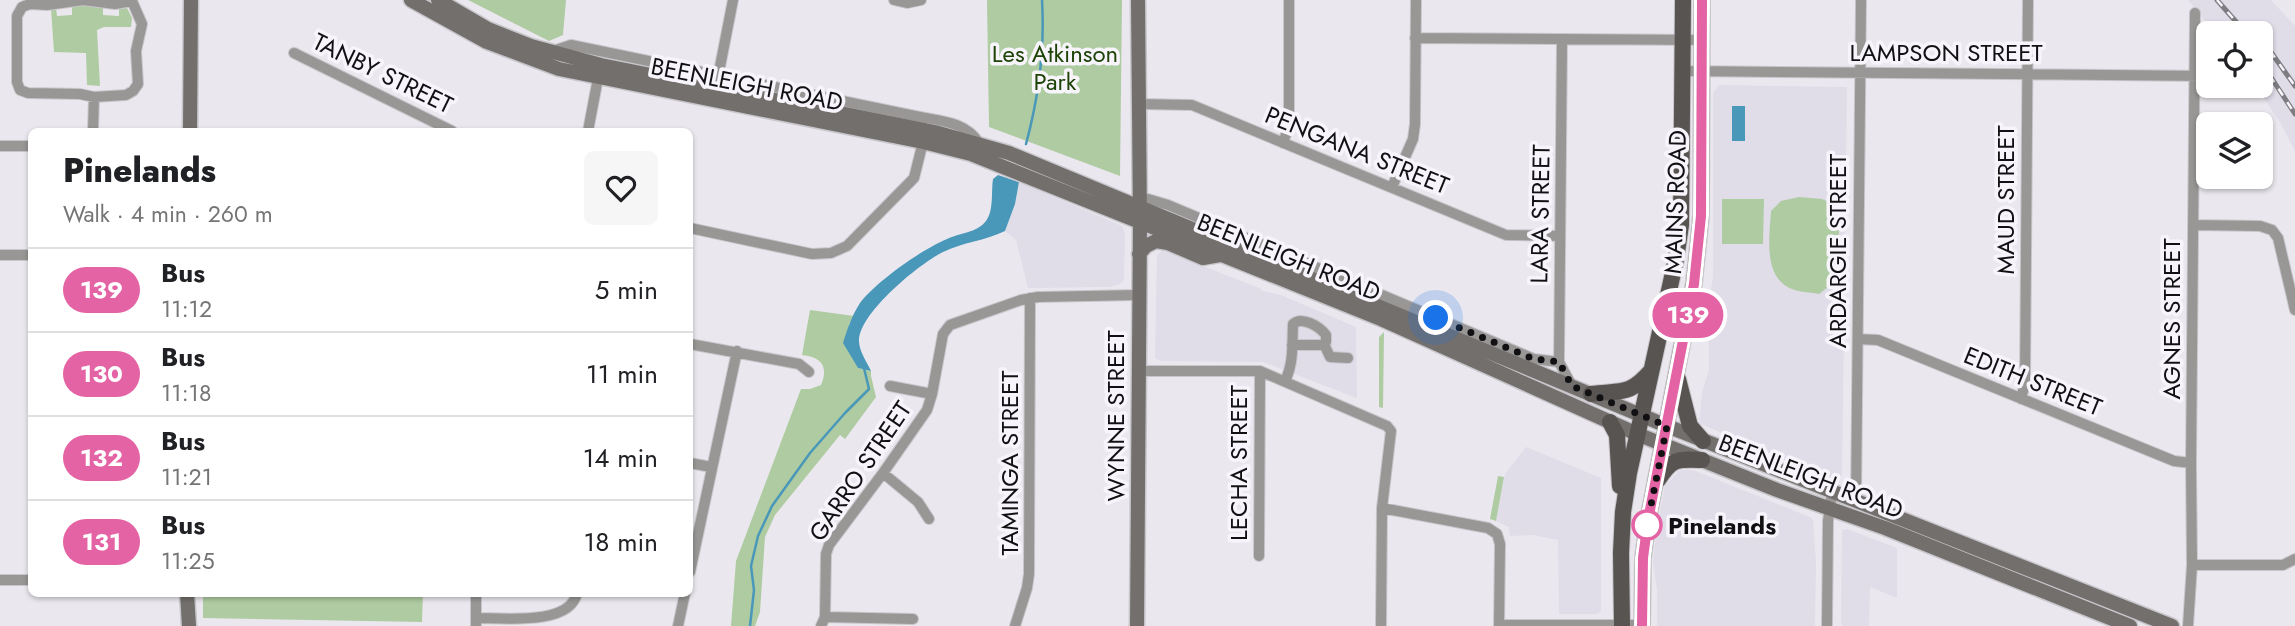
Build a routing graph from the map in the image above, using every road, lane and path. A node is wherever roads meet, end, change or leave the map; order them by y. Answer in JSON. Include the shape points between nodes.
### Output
{"nodes":[{"id":1,"x":132,"y":0,"type":"edge"},
{"id":2,"x":191,"y":0,"type":"edge"},
{"id":3,"x":411,"y":0,"type":"edge"},
{"id":4,"x":438,"y":0,"type":"edge"},
{"id":5,"x":733,"y":0,"type":"edge"},
{"id":6,"x":894,"y":0,"type":"edge"},
{"id":7,"x":921,"y":0,"type":"edge"},
{"id":8,"x":1138,"y":0,"type":"edge"},
{"id":9,"x":1289,"y":0,"type":"edge"},
{"id":10,"x":1416,"y":0,"type":"edge"},
{"id":11,"x":1684,"y":0,"type":"edge"},
{"id":12,"x":1702,"y":0,"type":"edge"},
{"id":13,"x":1861,"y":0,"type":"edge"},
{"id":14,"x":2028,"y":0,"type":"edge"},
{"id":15,"x":2195,"y":13,"type":"dead end"},
{"id":16,"x":1415,"y":38,"type":"junction"},
{"id":17,"x":1562,"y":39,"type":"junction"},
{"id":18,"x":1683,"y":40,"type":"junction"},
{"id":19,"x":1701,"y":40,"type":"junction"},
{"id":20,"x":294,"y":52,"type":"dead end"},
{"id":21,"x":549,"y":52,"type":"junction"},
{"id":22,"x":600,"y":71,"type":"junction"},
{"id":23,"x":1683,"y":71,"type":"junction"},
{"id":24,"x":1701,"y":71,"type":"junction"},
{"id":25,"x":1860,"y":72,"type":"junction"},
{"id":26,"x":2027,"y":74,"type":"junction"},
{"id":27,"x":2195,"y":76,"type":"junction"},
{"id":28,"x":716,"y":88,"type":"junction"},
{"id":29,"x":94,"y":97,"type":"junction"},
{"id":30,"x":1138,"y":104,"type":"junction"},
{"id":31,"x":93,"y":128,"type":"edge"},
{"id":32,"x":190,"y":128,"type":"edge"},
{"id":33,"x":446,"y":128,"type":"edge"},
{"id":34,"x":589,"y":128,"type":"edge"},
{"id":35,"x":923,"y":142,"type":"junction"},
{"id":36,"x":1283,"y":143,"type":"junction"},
{"id":37,"x":0,"y":146,"type":"edge"},
{"id":38,"x":28,"y":146,"type":"edge"},
{"id":39,"x":1392,"y":187,"type":"junction"},
{"id":40,"x":1135,"y":207,"type":"junction"},
{"id":41,"x":2193,"y":225,"type":"junction"},
{"id":42,"x":693,"y":229,"type":"edge"},
{"id":43,"x":1560,"y":236,"type":"junction"},
{"id":44,"x":1139,"y":254,"type":"junction"},
{"id":45,"x":1221,"y":254,"type":"junction"},
{"id":46,"x":0,"y":255,"type":"edge"},
{"id":47,"x":28,"y":255,"type":"edge"},
{"id":48,"x":1138,"y":295,"type":"junction"},
{"id":49,"x":1030,"y":298,"type":"junction"},
{"id":50,"x":2295,"y":310,"type":"edge"},
{"id":51,"x":1858,"y":339,"type":"junction"},
{"id":52,"x":693,"y":344,"type":"edge"},
{"id":53,"x":1324,"y":344,"type":"junction"},
{"id":54,"x":1292,"y":345,"type":"junction"},
{"id":55,"x":737,"y":351,"type":"junction"},
{"id":56,"x":1348,"y":358,"type":"dead end"},
{"id":57,"x":1559,"y":362,"type":"junction"},
{"id":58,"x":1652,"y":370,"type":"junction"},
{"id":59,"x":1138,"y":371,"type":"junction"},
{"id":60,"x":1260,"y":371,"type":"junction"},
{"id":61,"x":809,"y":372,"type":"dead end"},
{"id":62,"x":1676,"y":373,"type":"junction"},
{"id":63,"x":1285,"y":381,"type":"junction"},
{"id":64,"x":890,"y":386,"type":"dead end"},
{"id":65,"x":1572,"y":386,"type":"junction"},
{"id":66,"x":932,"y":394,"type":"junction"},
{"id":67,"x":1591,"y":394,"type":"junction"},
{"id":68,"x":2021,"y":399,"type":"junction"},
{"id":69,"x":1641,"y":415,"type":"junction"},
{"id":70,"x":1610,"y":422,"type":"junction"},
{"id":71,"x":1667,"y":426,"type":"junction"},
{"id":72,"x":1637,"y":434,"type":"junction"},
{"id":73,"x":1703,"y":441,"type":"junction"},
{"id":74,"x":1664,"y":444,"type":"junction"},
{"id":75,"x":1702,"y":460,"type":"junction"},
{"id":76,"x":2191,"y":463,"type":"junction"},
{"id":77,"x":693,"y":464,"type":"edge"},
{"id":78,"x":711,"y":467,"type":"junction"},
{"id":79,"x":883,"y":473,"type":"junction"},
{"id":80,"x":1654,"y":485,"type":"junction"},
{"id":81,"x":1832,"y":493,"type":"junction"},
{"id":82,"x":1856,"y":502,"type":"junction"},
{"id":83,"x":1382,"y":508,"type":"junction"},
{"id":84,"x":1828,"y":509,"type":"junction"},
{"id":85,"x":1623,"y":512,"type":"junction"},
{"id":86,"x":929,"y":519,"type":"dead end"},
{"id":87,"x":1259,"y":556,"type":"dead end"},
{"id":88,"x":693,"y":557,"type":"edge"},
{"id":89,"x":2295,"y":559,"type":"edge"},
{"id":90,"x":2192,"y":565,"type":"junction"},
{"id":91,"x":0,"y":580,"type":"edge"},
{"id":92,"x":28,"y":580,"type":"edge"},
{"id":93,"x":187,"y":597,"type":"edge"},
{"id":94,"x":476,"y":597,"type":"edge"},
{"id":95,"x":576,"y":597,"type":"edge"},
{"id":96,"x":684,"y":597,"type":"edge"},
{"id":97,"x":2120,"y":604,"type":"junction"},
{"id":98,"x":913,"y":619,"type":"dead end"},
{"id":99,"x":476,"y":622,"type":"edge"},
{"id":100,"x":823,"y":622,"type":"edge"},
{"id":101,"x":2112,"y":623,"type":"edge"},
{"id":102,"x":1622,"y":625,"type":"edge"},
{"id":103,"x":1642,"y":625,"type":"edge"},
{"id":104,"x":189,"y":626,"type":"edge"},
{"id":105,"x":678,"y":626,"type":"edge"},
{"id":106,"x":1015,"y":626,"type":"edge"},
{"id":107,"x":1137,"y":626,"type":"edge"},
{"id":108,"x":1381,"y":626,"type":"edge"},
{"id":109,"x":1499,"y":626,"type":"edge"},
{"id":110,"x":1827,"y":626,"type":"edge"},
{"id":111,"x":2130,"y":626,"type":"edge"},
{"id":112,"x":2172,"y":626,"type":"edge"},
{"id":113,"x":2188,"y":626,"type":"edge"}],
"edges":[{"from":1,"to":29,"type":"street","via":[[142,24],[136,51],[138,84],[126,95]]},
{"from":1,"to":29,"type":"street","via":[[30,4],[17,16],[20,90]]},
{"from":2,"to":32,"type":"main road"},
{"from":3,"to":22,"type":"main road","name":"BEENLEIGH ROAD","via":[[487,42],[559,69]]},
{"from":4,"to":21,"type":"main road","name":"BEENLEIGH ROAD","via":[[488,29]]},
{"from":5,"to":28,"type":"street"},
{"from":6,"to":7,"type":"street"},
{"from":8,"to":30,"type":"main road","name":"WYNNE STREET"},
{"from":9,"to":36,"type":"street","via":[[1289,125]]},
{"from":10,"to":16,"type":"street"},
{"from":11,"to":18,"type":"main road","name":"MAINS ROAD"},
{"from":12,"to":19,"type":"main road","name":"MAINS ROAD"},
{"from":13,"to":25,"type":"street","name":"ARDARGIE STREET"},
{"from":14,"to":26,"type":"street","name":"MAUD STREET"},
{"from":15,"to":27,"type":"street","name":"AGNES STREET"},
{"from":16,"to":17,"type":"street"},
{"from":16,"to":39,"type":"street","via":[[1413,139]]},
{"from":17,"to":18,"type":"street"},
{"from":17,"to":43,"type":"street","name":"LARA STREET"},
{"from":18,"to":19,"type":"street"},
{"from":18,"to":23,"type":"main road","name":"MAINS ROAD"},
{"from":19,"to":24,"type":"main road","name":"MAINS ROAD"},
{"from":20,"to":33,"type":"street","name":"TANBY STREET"},
{"from":21,"to":22,"type":"main road","name":"BEENLEIGH ROAD"},
{"from":21,"to":28,"type":"street","name":"BEENLEIGH ROAD","via":[[571,45]]},
{"from":22,"to":28,"type":"main road","name":"BEENLEIGH ROAD"},
{"from":22,"to":34,"type":"street"},
{"from":23,"to":24,"type":"street","name":"LAMPSON STREET"},
{"from":23,"to":58,"type":"main road","name":"MAINS ROAD","via":[[1680,234]]},
{"from":24,"to":25,"type":"street","name":"LAMPSON STREET"},
{"from":24,"to":62,"type":"main road","name":"MAINS ROAD","via":[[1700,233]]},
{"from":25,"to":26,"type":"street","name":"LAMPSON STREET"},
{"from":25,"to":51,"type":"street","name":"ARDARGIE STREET"},
{"from":26,"to":27,"type":"street","name":"LAMPSON STREET"},
{"from":26,"to":68,"type":"street","name":"MAUD STREET","via":[[2025,383]]},
{"from":27,"to":41,"type":"street","name":"AGNES STREET"},
{"from":28,"to":35,"type":"main road","name":"BEENLEIGH ROAD"},
{"from":28,"to":40,"type":"main road","name":"BEENLEIGH ROAD","via":[[979,143]]},
{"from":29,"to":31,"type":"street"},
{"from":30,"to":36,"type":"street","name":"PENGANA STREET","via":[[1192,105]]},
{"from":30,"to":40,"type":"main road","name":"WYNNE STREET"},
{"from":35,"to":40,"type":"main road","name":"BEENLEIGH ROAD"},
{"from":35,"to":42,"type":"street","via":[[914,178],[847,246],[831,253],[812,254]]},
{"from":36,"to":39,"type":"street","name":"PENGANA STREET"},
{"from":37,"to":38,"type":"street"},
{"from":39,"to":43,"type":"street","name":"PENGANA STREET","via":[[1506,234]]},
{"from":40,"to":44,"type":"main road","name":"WYNNE STREET"},
{"from":40,"to":45,"type":"main road","name":"BEENLEIGH ROAD"},
{"from":40,"to":57,"type":"street","name":"BEENLEIGH ROAD","via":[[1148,199],[1168,205],[1534,359]]},
{"from":40,"to":65,"type":"main road","name":"BEENLEIGH ROAD"},
{"from":41,"to":50,"type":"street","via":[[2272,229]]},
{"from":41,"to":76,"type":"street","name":"AGNES STREET"},
{"from":43,"to":57,"type":"street","name":"LARA STREET"},
{"from":44,"to":45,"type":"main road","via":[[1156,241],[1203,258]]},
{"from":44,"to":48,"type":"main road","name":"WYNNE STREET"},
{"from":45,"to":70,"type":"main road","name":"BEENLEIGH ROAD","via":[[1381,319]]},
{"from":46,"to":47,"type":"street"},
{"from":48,"to":49,"type":"street","name":"GARRO STREET"},
{"from":48,"to":59,"type":"main road","name":"WYNNE STREET"},
{"from":49,"to":66,"type":"street","name":"GARRO STREET","via":[[950,325],[943,334]]},
{"from":49,"to":106,"type":"street","name":"TAMINGA STREET","via":[[1029,574]]},
{"from":51,"to":68,"type":"street","name":"EDITH STREET","via":[[1878,340]]},
{"from":51,"to":82,"type":"street","name":"ARDARGIE STREET"},
{"from":52,"to":55,"type":"street"},
{"from":53,"to":54,"type":"street"},
{"from":53,"to":54,"type":"street","via":[[1324,331],[1297,320]]},
{"from":53,"to":56,"type":"street","via":[[1330,357]]},
{"from":54,"to":63,"type":"street"},
{"from":55,"to":61,"type":"street","via":[[799,364]]},
{"from":55,"to":78,"type":"street"},
{"from":57,"to":65,"type":"street","name":"LARA STREET"},
{"from":58,"to":67,"type":"main road","via":[[1637,387]]},
{"from":58,"to":69,"type":"main road","name":"MAINS ROAD"},
{"from":59,"to":60,"type":"street"},
{"from":59,"to":107,"type":"main road","name":"WYNNE STREET"},
{"from":60,"to":63,"type":"street"},
{"from":60,"to":87,"type":"street","name":"LECHA STREET"},
{"from":62,"to":71,"type":"main road","name":"MAINS ROAD"},
{"from":62,"to":73,"type":"main road","via":[[1690,426]]},
{"from":63,"to":83,"type":"street","via":[[1381,422],[1391,431]]},
{"from":64,"to":66,"type":"street"},
{"from":65,"to":67,"type":"main road","name":"BEENLEIGH ROAD"},
{"from":66,"to":79,"type":"street","name":"GARRO STREET","via":[[927,410]]},
{"from":67,"to":69,"type":"main road","name":"BEENLEIGH ROAD"},
{"from":68,"to":76,"type":"street","name":"EDITH STREET","via":[[2174,461]]},
{"from":69,"to":71,"type":"main road","name":"BEENLEIGH ROAD"},
{"from":69,"to":72,"type":"main road","name":"MAINS ROAD"},
{"from":70,"to":72,"type":"main road","name":"BEENLEIGH ROAD"},
{"from":70,"to":85,"type":"main road","via":[[1617,435]]},
{"from":71,"to":73,"type":"main road","name":"BEENLEIGH ROAD"},
{"from":71,"to":74,"type":"main road","name":"MAINS ROAD"},
{"from":72,"to":74,"type":"main road","name":"BEENLEIGH ROAD"},
{"from":72,"to":85,"type":"main road","name":"MAINS ROAD"},
{"from":73,"to":81,"type":"main road","name":"BEENLEIGH ROAD"},
{"from":74,"to":75,"type":"main road","name":"BEENLEIGH ROAD"},
{"from":74,"to":80,"type":"main road","name":"MAINS ROAD"},
{"from":75,"to":80,"type":"main road","via":[[1684,459],[1668,465]]},
{"from":75,"to":84,"type":"main road","name":"BEENLEIGH ROAD"},
{"from":76,"to":90,"type":"street","name":"AGNES STREET"},
{"from":77,"to":78,"type":"street"},
{"from":78,"to":88,"type":"street"},
{"from":79,"to":86,"type":"street","via":[[918,502]]},
{"from":79,"to":100,"type":"street","name":"GARRO STREET","via":[[826,554]]},
{"from":80,"to":103,"type":"main road","name":"MAINS ROAD","via":[[1643,558]]},
{"from":81,"to":82,"type":"main road","name":"BEENLEIGH ROAD"},
{"from":81,"to":84,"type":"street"},
{"from":82,"to":97,"type":"main road","name":"BEENLEIGH ROAD"},
{"from":83,"to":108,"type":"street"},
{"from":83,"to":109,"type":"street","via":[[1488,528],[1497,534]]},
{"from":84,"to":101,"type":"main road","name":"BEENLEIGH ROAD","via":[[1885,528]]},
{"from":84,"to":110,"type":"street"},
{"from":85,"to":102,"type":"main road"},
{"from":89,"to":90,"type":"street","via":[[2283,565]]},
{"from":90,"to":113,"type":"street","name":"AGNES STREET"},
{"from":91,"to":92,"type":"street"},
{"from":93,"to":104,"type":"main road"},
{"from":94,"to":99,"type":"street"},
{"from":95,"to":99,"type":"street","via":[[562,613],[543,619]]},
{"from":96,"to":105,"type":"street"},
{"from":97,"to":101,"type":"street"},
{"from":97,"to":112,"type":"main road","name":"BEENLEIGH ROAD"},
{"from":98,"to":100,"type":"street"},
{"from":101,"to":111,"type":"main road","name":"BEENLEIGH ROAD"},
{"from":102,"to":103,"type":"street"},
{"from":102,"to":109,"type":"street"}]}
